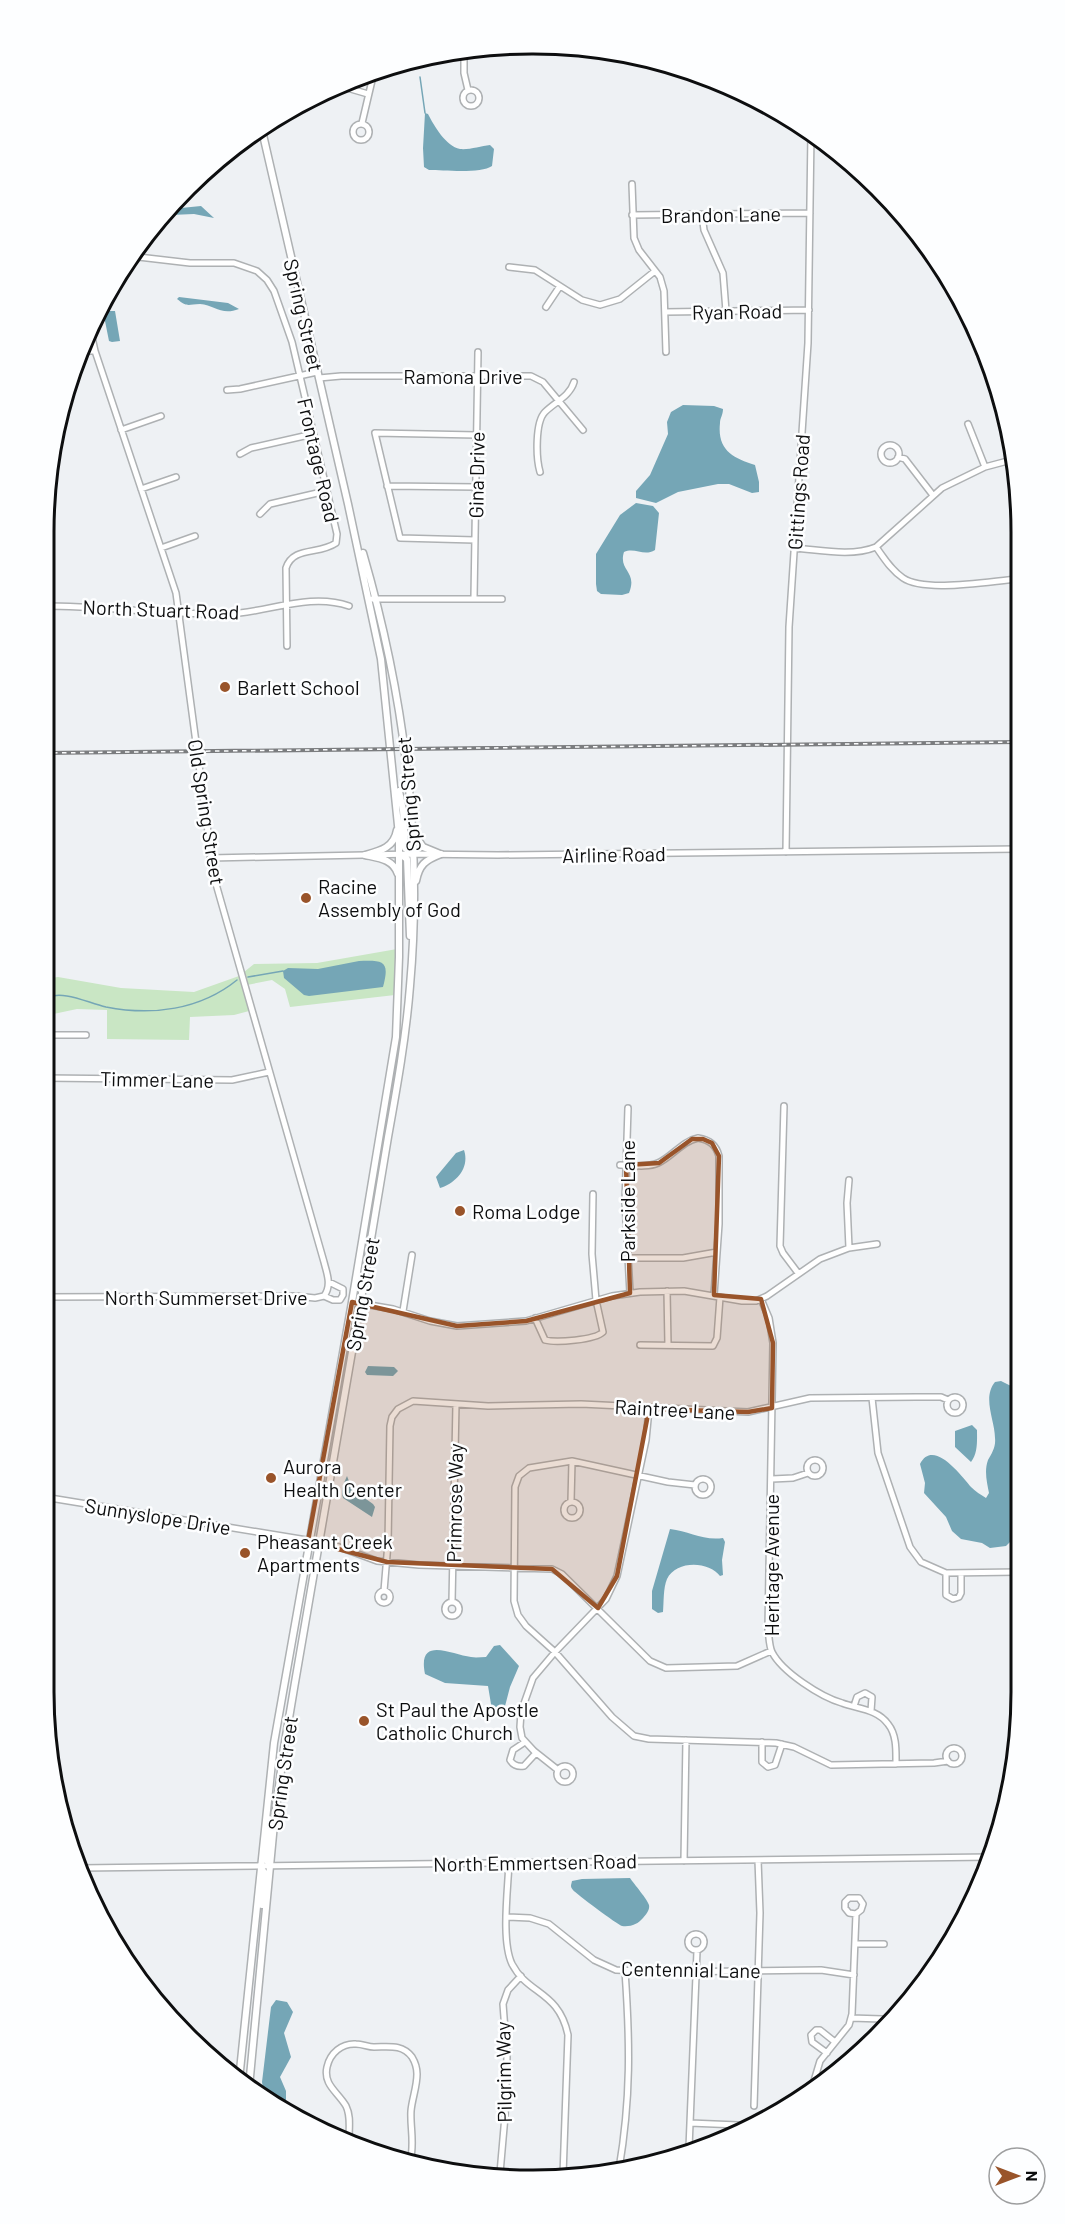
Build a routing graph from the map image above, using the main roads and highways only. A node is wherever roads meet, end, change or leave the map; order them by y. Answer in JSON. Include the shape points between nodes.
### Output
{"nodes":[{"id":1,"x":264,"y":137,"type":"edge"},
{"id":2,"x":373,"y":599,"type":"junction"},
{"id":3,"x":394,"y":773,"type":"junction"},
{"id":4,"x":398,"y":814,"type":"junction"},
{"id":5,"x":412,"y":825,"type":"junction"},
{"id":6,"x":400,"y":854,"type":"junction"},
{"id":7,"x":413,"y":854,"type":"junction"},
{"id":8,"x":400,"y":885,"type":"junction"},
{"id":9,"x":414,"y":897,"type":"junction"},
{"id":10,"x":412,"y":965,"type":"junction"},
{"id":11,"x":297,"y":1606,"type":"junction"},
{"id":12,"x":308,"y":1608,"type":"junction"},
{"id":13,"x":282,"y":1694,"type":"junction"},
{"id":14,"x":292,"y":1697,"type":"junction"},
{"id":15,"x":266,"y":1814,"type":"junction"},
{"id":16,"x":275,"y":1814,"type":"junction"},
{"id":17,"x":260,"y":1866,"type":"junction"},
{"id":18,"x":270,"y":1866,"type":"junction"},
{"id":19,"x":254,"y":1921,"type":"junction"},
{"id":20,"x":265,"y":1921,"type":"junction"},
{"id":21,"x":244,"y":2026,"type":"junction"},
{"id":22,"x":254,"y":2027,"type":"junction"},
{"id":23,"x":240,"y":2070,"type":"edge"},
{"id":24,"x":250,"y":2077,"type":"edge"}],
"edges":[{"from":1,"to":2,"type":"main road","name":"Spring Street"},
{"from":2,"to":3,"type":"main road","name":"Spring Street"},
{"from":2,"to":5,"type":"main road","name":"Spring Street","via":[[395,684],[406,749]]},
{"from":3,"to":4,"type":"main road","name":"Spring Street"},
{"from":3,"to":7,"type":"main road","via":[[402,801],[405,848]]},
{"from":4,"to":6,"type":"main road","name":"Spring Street"},
{"from":4,"to":8,"type":"main road","via":[[396,837],[391,844],[365,855],[392,864]]},
{"from":5,"to":7,"type":"main road","name":"Spring Street"},
{"from":5,"to":9,"type":"main road","via":[[419,844],[441,854],[422,864]]},
{"from":6,"to":8,"type":"main road","name":"Spring Street"},
{"from":6,"to":10,"type":"main road","via":[[407,859]]},
{"from":7,"to":9,"type":"main road","name":"Spring Street"},
{"from":8,"to":11,"type":"main road","name":"Spring Street","via":[[396,1037]]},
{"from":9,"to":10,"type":"main road","name":"Spring Street"},
{"from":10,"to":12,"type":"main road","name":"Spring Street","via":[[402,1055]]},
{"from":11,"to":12,"type":"main road"},
{"from":11,"to":13,"type":"main road","name":"Spring Street"},
{"from":12,"to":14,"type":"main road","name":"Spring Street"},
{"from":13,"to":14,"type":"main road"},
{"from":13,"to":15,"type":"main road","name":"Spring Street"},
{"from":14,"to":16,"type":"main road","name":"Spring Street"},
{"from":15,"to":16,"type":"main road"},
{"from":15,"to":17,"type":"main road","name":"Spring Street"},
{"from":15,"to":18,"type":"main road","via":[[266,1859]]},
{"from":16,"to":18,"type":"main road","name":"Spring Street"},
{"from":17,"to":19,"type":"main road","name":"Spring Street"},
{"from":17,"to":20,"type":"main road","via":[[265,1874]]},
{"from":18,"to":20,"type":"main road","name":"Spring Street"},
{"from":19,"to":20,"type":"main road"},
{"from":19,"to":21,"type":"main road","name":"Spring Street"},
{"from":20,"to":22,"type":"main road","name":"Spring Street"},
{"from":21,"to":22,"type":"main road"},
{"from":21,"to":23,"type":"main road","name":"Spring Street"},
{"from":22,"to":24,"type":"main road","name":"Spring Street"}]}
